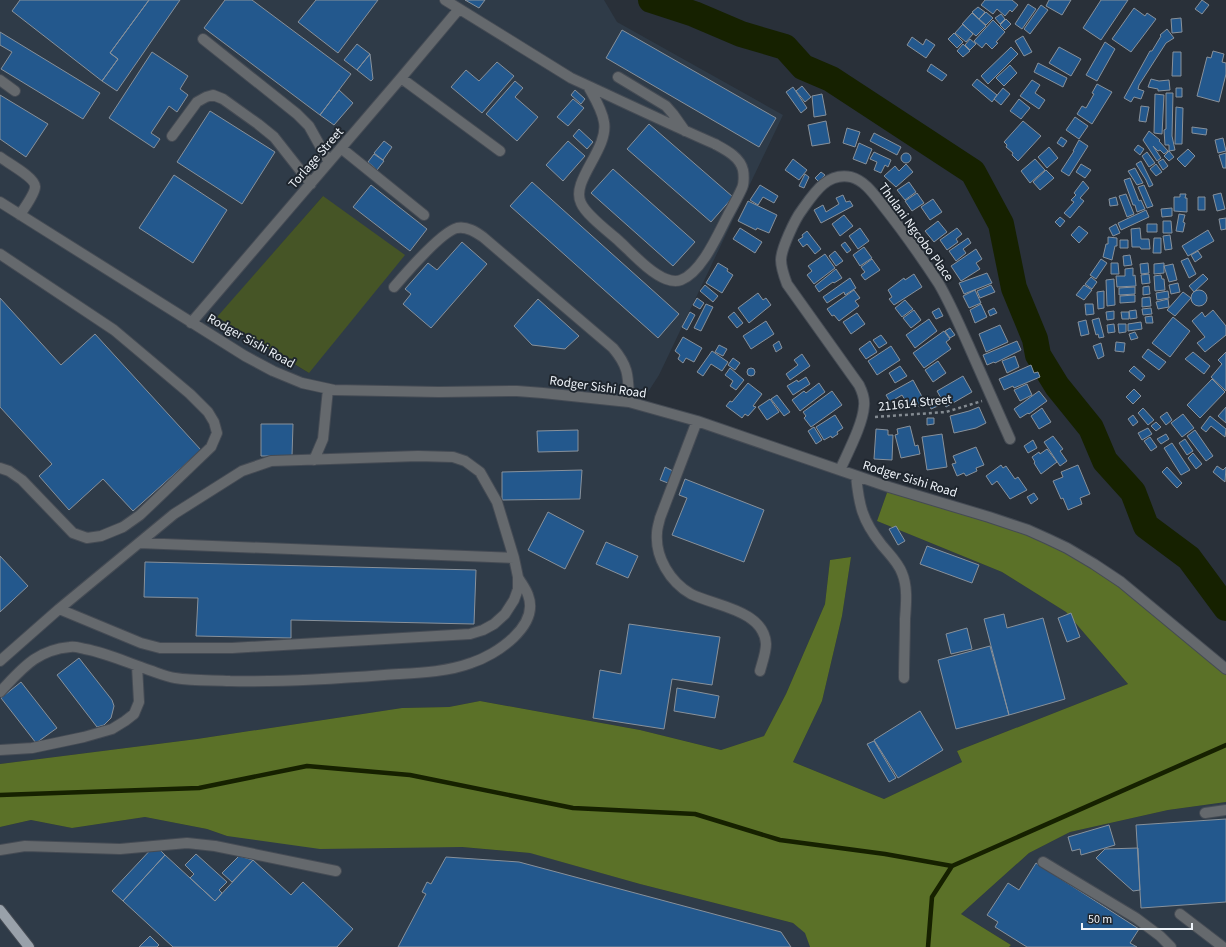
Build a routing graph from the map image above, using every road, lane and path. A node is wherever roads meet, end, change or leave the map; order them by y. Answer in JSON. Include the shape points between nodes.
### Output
{"nodes":[{"id":1,"x":445,"y":0,"type":"edge"},
{"id":2,"x":459,"y":9,"type":"junction"},
{"id":3,"x":203,"y":39,"type":"dead end"},
{"id":4,"x":618,"y":77,"type":"dead end"},
{"id":5,"x":401,"y":78,"type":"junction"},
{"id":6,"x":0,"y":80,"type":"edge"},
{"id":7,"x":588,"y":86,"type":"junction"},
{"id":8,"x":16,"y":91,"type":"dead end"},
{"id":9,"x":685,"y":131,"type":"junction"},
{"id":10,"x":172,"y":136,"type":"dead end"},
{"id":11,"x":341,"y":148,"type":"junction"},
{"id":12,"x":500,"y":151,"type":"dead end"},
{"id":13,"x":0,"y":157,"type":"edge"},
{"id":14,"x":329,"y":162,"type":"junction"},
{"id":15,"x":311,"y":184,"type":"junction"},
{"id":16,"x":0,"y":202,"type":"edge"},
{"id":17,"x":20,"y":215,"type":"junction"},
{"id":18,"x":424,"y":216,"type":"dead end"},
{"id":19,"x":0,"y":254,"type":"edge"},
{"id":20,"x":394,"y":287,"type":"dead end"},
{"id":21,"x":191,"y":323,"type":"junction"},
{"id":22,"x":328,"y":389,"type":"junction"},
{"id":23,"x":992,"y":398,"type":"junction"},
{"id":24,"x":629,"y":402,"type":"junction"},
{"id":25,"x":862,"y":418,"type":"junction"},
{"id":26,"x":697,"y":421,"type":"junction"},
{"id":27,"x":1010,"y":439,"type":"dead end"},
{"id":28,"x":314,"y":460,"type":"junction"},
{"id":29,"x":0,"y":468,"type":"edge"},
{"id":30,"x":840,"y":470,"type":"junction"},
{"id":31,"x":856,"y":476,"type":"junction"},
{"id":32,"x":139,"y":543,"type":"junction"},
{"id":33,"x":514,"y":558,"type":"junction"},
{"id":34,"x":518,"y":578,"type":"junction"},
{"id":35,"x":59,"y":609,"type":"junction"},
{"id":36,"x":0,"y":661,"type":"edge"},
{"id":37,"x":137,"y":666,"type":"junction"},
{"id":38,"x":1226,"y":669,"type":"edge"},
{"id":39,"x":760,"y":671,"type":"dead end"},
{"id":40,"x":904,"y":678,"type":"dead end"},
{"id":41,"x":0,"y":692,"type":"edge"},
{"id":42,"x":0,"y":750,"type":"edge"},
{"id":43,"x":1226,"y":810,"type":"edge"},
{"id":44,"x":1205,"y":813,"type":"dead end"},
{"id":45,"x":0,"y":850,"type":"edge"},
{"id":46,"x":1043,"y":862,"type":"dead end"},
{"id":47,"x":336,"y":871,"type":"dead end"},
{"id":48,"x":0,"y":910,"type":"edge"},
{"id":49,"x":1180,"y":914,"type":"dead end"},
{"id":50,"x":29,"y":947,"type":"edge"},
{"id":51,"x":1171,"y":947,"type":"edge"},
{"id":52,"x":1223,"y":947,"type":"edge"}],
"edges":[{"from":1,"to":2,"type":"street"},
{"from":2,"to":5,"type":"street","name":"Torlage Street"},
{"from":2,"to":7,"type":"street"},
{"from":3,"to":14,"type":"street","via":[[297,114],[309,126]]},
{"from":4,"to":9,"type":"street","via":[[666,106]]},
{"from":5,"to":11,"type":"street","name":"Torlage Street"},
{"from":5,"to":12,"type":"street"},
{"from":6,"to":8,"type":"street"},
{"from":7,"to":9,"type":"street"},
{"from":7,"to":9,"type":"street","via":[[601,109],[604,123],[603,138],[584,175],[579,199],[591,215],[648,268],[665,279],[675,281],[682,280],[695,270],[708,255],[743,187],[743,170],[738,160],[728,151]]},
{"from":10,"to":15,"type":"street","via":[[197,102],[213,95],[223,99],[274,138]]},
{"from":11,"to":14,"type":"street","name":"Torlage Street"},
{"from":11,"to":18,"type":"street"},
{"from":13,"to":17,"type":"street","via":[[28,176],[35,184],[35,190]]},
{"from":14,"to":15,"type":"street","name":"Torlage Street"},
{"from":15,"to":21,"type":"street","name":"Torlage Street"},
{"from":16,"to":17,"type":"street","name":"Rodger Sishi Road"},
{"from":17,"to":21,"type":"street","name":"Rodger Sishi Road"},
{"from":19,"to":29,"type":"street","via":[[114,330],[203,407],[214,422],[217,433],[211,447],[140,514],[123,527],[101,536],[87,538],[74,533],[22,480]]},
{"from":20,"to":24,"type":"street","via":[[449,231],[459,227],[471,230],[483,237],[614,348],[623,359],[628,373]]},
{"from":21,"to":22,"type":"street","name":"Rodger Sishi Road","via":[[273,371],[302,383]]},
{"from":22,"to":24,"type":"street","name":"Rodger Sishi Road","via":[[517,391]]},
{"from":22,"to":28,"type":"street","via":[[323,439]]},
{"from":23,"to":25,"type":"path","name":"211614 Street","via":[[946,412]]},
{"from":23,"to":25,"type":"street","name":"Thulani Ngcobo Place","via":[[939,284],[896,222],[863,183],[850,177],[838,177],[828,180],[816,190],[799,214],[784,248],[782,271],[787,284],[859,385],[864,405]]},
{"from":23,"to":27,"type":"street","name":"Thulani Ngcobo Place"},
{"from":24,"to":26,"type":"street","name":"Rodger Sishi Road"},
{"from":25,"to":30,"type":"street","name":"Thulani Ngcobo Place"},
{"from":26,"to":30,"type":"street","name":"Rodger Sishi Road"},
{"from":26,"to":39,"type":"street","via":[[660,518],[657,547],[674,581],[691,594],[745,614],[754,621],[762,631],[766,644]]},
{"from":28,"to":32,"type":"street","via":[[271,461],[242,471],[174,514]]},
{"from":28,"to":33,"type":"street","via":[[453,456],[465,461],[480,472],[496,502]]},
{"from":30,"to":31,"type":"street","name":"Rodger Sishi Road"},
{"from":31,"to":38,"type":"street","name":"Rodger Sishi Road","via":[[1028,530],[1067,548],[1121,582]]},
{"from":31,"to":40,"type":"street","via":[[861,511],[880,543],[894,559],[904,580]]},
{"from":32,"to":33,"type":"street"},
{"from":32,"to":35,"type":"street"},
{"from":33,"to":34,"type":"street"},
{"from":34,"to":35,"type":"street","via":[[514,600],[504,614],[494,624],[470,634],[232,648],[160,648],[141,643]]},
{"from":34,"to":37,"type":"street","via":[[529,595],[530,608],[526,622],[499,650],[471,664],[451,669],[264,682],[173,678]]},
{"from":35,"to":36,"type":"street"},
{"from":37,"to":41,"type":"street","via":[[72,646],[51,650],[36,657]]},
{"from":37,"to":42,"type":"street","via":[[139,702],[134,714],[112,729],[32,748]]},
{"from":43,"to":44,"type":"street"},
{"from":45,"to":47,"type":"street","via":[[25,846],[120,849],[187,844],[215,846]]},
{"from":46,"to":51,"type":"street","via":[[1136,918]]},
{"from":48,"to":50,"type":"main road"},
{"from":49,"to":52,"type":"street"}]}
